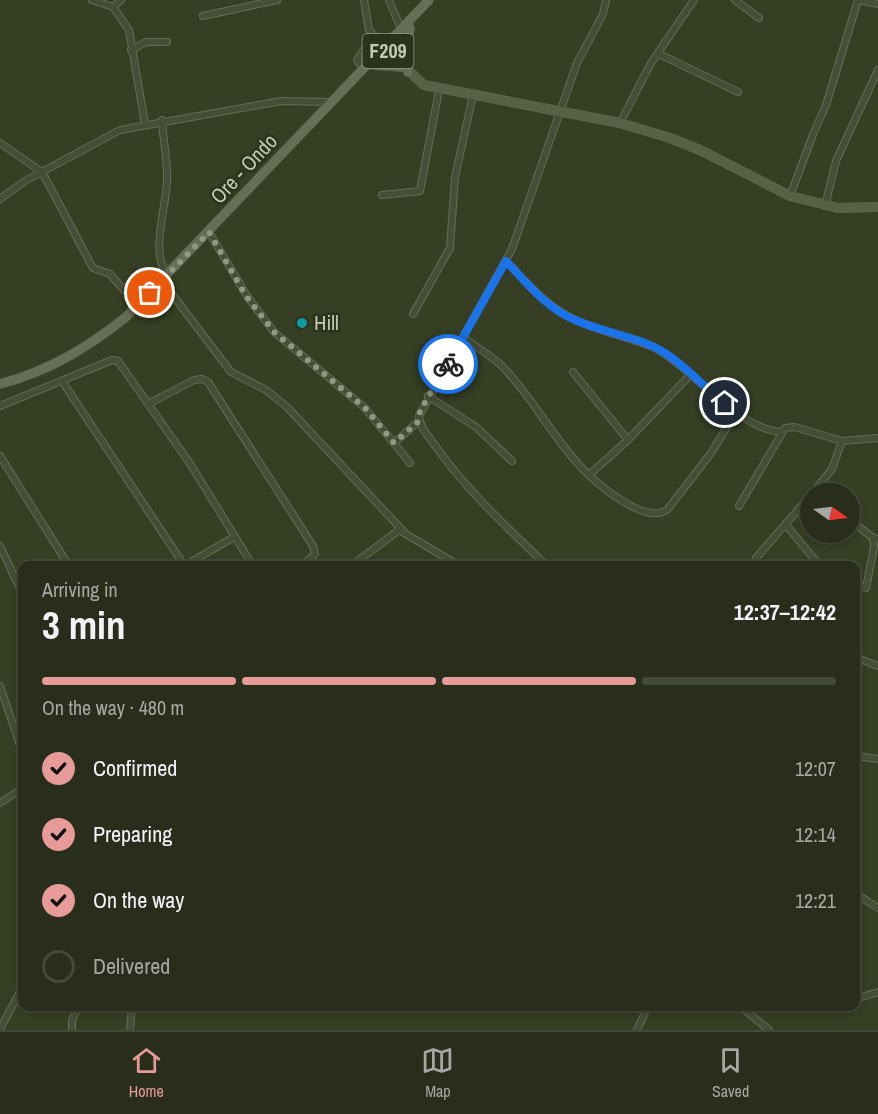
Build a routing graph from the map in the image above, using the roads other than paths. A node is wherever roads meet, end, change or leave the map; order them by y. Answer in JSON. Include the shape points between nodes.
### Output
{"nodes":[{"id":1,"x":92,"y":0,"type":"edge"},
{"id":2,"x":121,"y":0,"type":"edge"},
{"id":3,"x":278,"y":0,"type":"edge"},
{"id":4,"x":364,"y":0,"type":"edge"},
{"id":5,"x":389,"y":0,"type":"edge"},
{"id":6,"x":429,"y":0,"type":"edge"},
{"id":7,"x":434,"y":0,"type":"edge"},
{"id":8,"x":606,"y":0,"type":"edge"},
{"id":9,"x":694,"y":0,"type":"edge"},
{"id":10,"x":735,"y":0,"type":"edge"},
{"id":11,"x":858,"y":0,"type":"edge"},
{"id":12,"x":878,"y":4,"type":"edge"},
{"id":13,"x":113,"y":7,"type":"junction"},
{"id":14,"x":203,"y":16,"type":"dead end"},
{"id":15,"x":759,"y":18,"type":"dead end"},
{"id":16,"x":405,"y":28,"type":"junction"},
{"id":17,"x":167,"y":42,"type":"dead end"},
{"id":18,"x":386,"y":49,"type":"junction"},
{"id":19,"x":131,"y":50,"type":"junction"},
{"id":20,"x":659,"y":54,"type":"junction"},
{"id":21,"x":377,"y":55,"type":"junction"},
{"id":22,"x":374,"y":66,"type":"junction"},
{"id":23,"x":364,"y":69,"type":"junction"},
{"id":24,"x":406,"y":70,"type":"junction"},
{"id":25,"x":878,"y":70,"type":"edge"},
{"id":26,"x":439,"y":90,"type":"junction"},
{"id":27,"x":738,"y":92,"type":"dead end"},
{"id":28,"x":472,"y":94,"type":"junction"},
{"id":29,"x":335,"y":100,"type":"junction"},
{"id":30,"x":562,"y":112,"type":"junction"},
{"id":31,"x":162,"y":120,"type":"junction"},
{"id":32,"x":620,"y":123,"type":"junction"},
{"id":33,"x":145,"y":124,"type":"junction"},
{"id":34,"x":0,"y":143,"type":"edge"},
{"id":35,"x":42,"y":172,"type":"junction"},
{"id":36,"x":382,"y":195,"type":"dead end"},
{"id":37,"x":790,"y":196,"type":"junction"},
{"id":38,"x":0,"y":199,"type":"edge"},
{"id":39,"x":825,"y":206,"type":"junction"},
{"id":40,"x":878,"y":207,"type":"edge"},
{"id":41,"x":209,"y":232,"type":"junction"},
{"id":42,"x":506,"y":261,"type":"junction"},
{"id":43,"x":164,"y":276,"type":"junction"},
{"id":44,"x":413,"y":314,"type":"dead end"},
{"id":45,"x":464,"y":338,"type":"junction"},
{"id":46,"x":573,"y":372,"type":"dead end"},
{"id":47,"x":690,"y":375,"type":"junction"},
{"id":48,"x":62,"y":381,"type":"junction"},
{"id":49,"x":0,"y":384,"type":"edge"},
{"id":50,"x":428,"y":396,"type":"junction"},
{"id":51,"x":150,"y":403,"type":"junction"},
{"id":52,"x":0,"y":406,"type":"edge"},
{"id":53,"x":737,"y":411,"type":"junction"},
{"id":54,"x":419,"y":421,"type":"junction"},
{"id":55,"x":782,"y":432,"type":"junction"},
{"id":56,"x":878,"y":438,"type":"edge"},
{"id":57,"x":628,"y":440,"type":"junction"},
{"id":58,"x":842,"y":441,"type":"junction"},
{"id":59,"x":394,"y":443,"type":"junction"},
{"id":60,"x":0,"y":456,"type":"edge"},
{"id":61,"x":512,"y":461,"type":"dead end"},
{"id":62,"x":410,"y":463,"type":"dead end"},
{"id":63,"x":589,"y":475,"type":"junction"},
{"id":64,"x":821,"y":483,"type":"edge"},
{"id":65,"x":739,"y":506,"type":"dead end"},
{"id":66,"x":800,"y":509,"type":"edge"},
{"id":67,"x":786,"y":525,"type":"junction"},
{"id":68,"x":860,"y":527,"type":"edge"},
{"id":69,"x":404,"y":532,"type":"junction"},
{"id":70,"x":234,"y":537,"type":"junction"},
{"id":71,"x":875,"y":538,"type":"edge"},
{"id":72,"x":0,"y":546,"type":"edge"},
{"id":73,"x":756,"y":558,"type":"dead end"},
{"id":74,"x":66,"y":561,"type":"edge"},
{"id":75,"x":181,"y":561,"type":"edge"},
{"id":76,"x":191,"y":561,"type":"edge"},
{"id":77,"x":250,"y":561,"type":"edge"},
{"id":78,"x":307,"y":561,"type":"edge"},
{"id":79,"x":358,"y":561,"type":"edge"},
{"id":80,"x":452,"y":561,"type":"edge"},
{"id":81,"x":542,"y":561,"type":"edge"},
{"id":82,"x":816,"y":561,"type":"edge"},
{"id":83,"x":18,"y":584,"type":"edge"},
{"id":84,"x":860,"y":586,"type":"edge"},
{"id":85,"x":860,"y":659,"type":"edge"},
{"id":86,"x":878,"y":666,"type":"edge"},
{"id":87,"x":0,"y":686,"type":"edge"},
{"id":88,"x":18,"y":739,"type":"edge"},
{"id":89,"x":860,"y":757,"type":"edge"},
{"id":90,"x":878,"y":759,"type":"edge"},
{"id":91,"x":18,"y":792,"type":"edge"},
{"id":92,"x":0,"y":803,"type":"edge"},
{"id":93,"x":860,"y":896,"type":"edge"},
{"id":94,"x":878,"y":908,"type":"edge"},
{"id":95,"x":878,"y":992,"type":"edge"},
{"id":96,"x":18,"y":995,"type":"edge"},
{"id":97,"x":860,"y":997,"type":"edge"},
{"id":98,"x":76,"y":1011,"type":"edge"},
{"id":99,"x":132,"y":1011,"type":"edge"},
{"id":100,"x":646,"y":1011,"type":"edge"},
{"id":101,"x":746,"y":1011,"type":"edge"},
{"id":102,"x":0,"y":1029,"type":"edge"},
{"id":103,"x":72,"y":1030,"type":"edge"},
{"id":104,"x":130,"y":1030,"type":"edge"},
{"id":105,"x":637,"y":1030,"type":"edge"},
{"id":106,"x":769,"y":1030,"type":"edge"}],
"edges":[{"from":1,"to":13,"type":"street"},
{"from":2,"to":13,"type":"street"},
{"from":3,"to":14,"type":"street"},
{"from":4,"to":18,"type":"street","via":[[369,30]]},
{"from":5,"to":16,"type":"street"},
{"from":6,"to":16,"type":"main road","number":"F209"},
{"from":7,"to":16,"type":"main road","number":"F209"},
{"from":8,"to":30,"type":"street","via":[[603,14],[577,63]]},
{"from":9,"to":20,"type":"street"},
{"from":10,"to":15,"type":"street"},
{"from":11,"to":12,"type":"street"},
{"from":11,"to":37,"type":"street","via":[[826,105]]},
{"from":13,"to":19,"type":"street","via":[[129,30]]},
{"from":16,"to":18,"type":"main road","number":"F209"},
{"from":16,"to":24,"type":"main road"},
{"from":17,"to":19,"type":"street","via":[[146,42]]},
{"from":18,"to":21,"type":"main road","number":"F209"},
{"from":18,"to":22,"type":"main road","number":"F209"},
{"from":18,"to":24,"type":"main road"},
{"from":19,"to":33,"type":"street"},
{"from":20,"to":27,"type":"street"},
{"from":20,"to":32,"type":"street"},
{"from":21,"to":23,"type":"main road","number":"F209"},
{"from":21,"to":23,"type":"street","via":[[365,48],[357,60]]},
{"from":22,"to":24,"type":"main road"},
{"from":22,"to":29,"type":"main road","number":"F209"},
{"from":23,"to":29,"type":"main road","number":"F209"},
{"from":24,"to":26,"type":"main road","via":[[424,85]]},
{"from":25,"to":39,"type":"street","via":[[836,161]]},
{"from":26,"to":28,"type":"main road"},
{"from":26,"to":36,"type":"street","via":[[420,191]]},
{"from":28,"to":30,"type":"main road"},
{"from":28,"to":44,"type":"street","via":[[455,177],[450,248]]},
{"from":29,"to":31,"type":"street","via":[[281,101]]},
{"from":29,"to":41,"type":"main road","name":"Ore - Ondo","number":"F209"},
{"from":30,"to":32,"type":"main road"},
{"from":30,"to":42,"type":"street"},
{"from":31,"to":33,"type":"street"},
{"from":31,"to":43,"type":"street","via":[[167,182],[160,222]]},
{"from":32,"to":37,"type":"main road","via":[[700,150]]},
{"from":33,"to":35,"type":"street","via":[[120,130]]},
{"from":34,"to":35,"type":"street"},
{"from":35,"to":38,"type":"street"},
{"from":35,"to":43,"type":"street","via":[[93,268],[110,274],[124,290],[135,295]]},
{"from":37,"to":39,"type":"main road"},
{"from":39,"to":40,"type":"main road"},
{"from":41,"to":43,"type":"main road","name":"Ore - Ondo","number":"F209"},
{"from":41,"to":59,"type":"street","via":[[246,296],[274,332],[365,408]]},
{"from":42,"to":45,"type":"street"},
{"from":42,"to":47,"type":"street","via":[[560,312],[655,348]]},
{"from":43,"to":49,"type":"main road","name":"Ore - Ondo","number":"F209","via":[[126,317],[84,349],[30,375]]},
{"from":43,"to":69,"type":"street","via":[[231,372],[282,403]]},
{"from":45,"to":50,"type":"street"},
{"from":45,"to":63,"type":"street","via":[[501,366]]},
{"from":46,"to":57,"type":"street"},
{"from":47,"to":53,"type":"street"},
{"from":47,"to":57,"type":"street"},
{"from":48,"to":51,"type":"street","via":[[118,361]]},
{"from":48,"to":52,"type":"street"},
{"from":48,"to":75,"type":"street"},
{"from":50,"to":54,"type":"street"},
{"from":50,"to":61,"type":"street","via":[[476,427]]},
{"from":51,"to":70,"type":"street"},
{"from":51,"to":78,"type":"street","via":[[194,380],[208,382],[313,546],[315,554]]},
{"from":53,"to":55,"type":"street","via":[[766,429]]},
{"from":53,"to":63,"type":"street","via":[[711,453],[662,514],[652,515],[635,508]]},
{"from":54,"to":59,"type":"street"},
{"from":54,"to":81,"type":"street","via":[[476,498]]},
{"from":55,"to":58,"type":"street","via":[[795,428]]},
{"from":55,"to":65,"type":"street"},
{"from":56,"to":58,"type":"street"},
{"from":57,"to":63,"type":"street"},
{"from":58,"to":64,"type":"street","via":[[837,461]]},
{"from":59,"to":62,"type":"street"},
{"from":60,"to":74,"type":"street"},
{"from":66,"to":67,"type":"street"},
{"from":67,"to":73,"type":"street"},
{"from":67,"to":82,"type":"street"},
{"from":68,"to":71,"type":"street"},
{"from":69,"to":79,"type":"street","via":[[396,532]]},
{"from":69,"to":80,"type":"street"},
{"from":70,"to":76,"type":"street"},
{"from":70,"to":77,"type":"street"},
{"from":71,"to":84,"type":"street","via":[[866,588]]},
{"from":72,"to":83,"type":"street"},
{"from":85,"to":86,"type":"street"},
{"from":87,"to":88,"type":"street"},
{"from":89,"to":90,"type":"street"},
{"from":91,"to":92,"type":"street"},
{"from":93,"to":94,"type":"street"},
{"from":95,"to":97,"type":"street"},
{"from":96,"to":102,"type":"street"},
{"from":98,"to":103,"type":"street"},
{"from":99,"to":104,"type":"street"},
{"from":100,"to":105,"type":"street"},
{"from":101,"to":106,"type":"street"}]}
